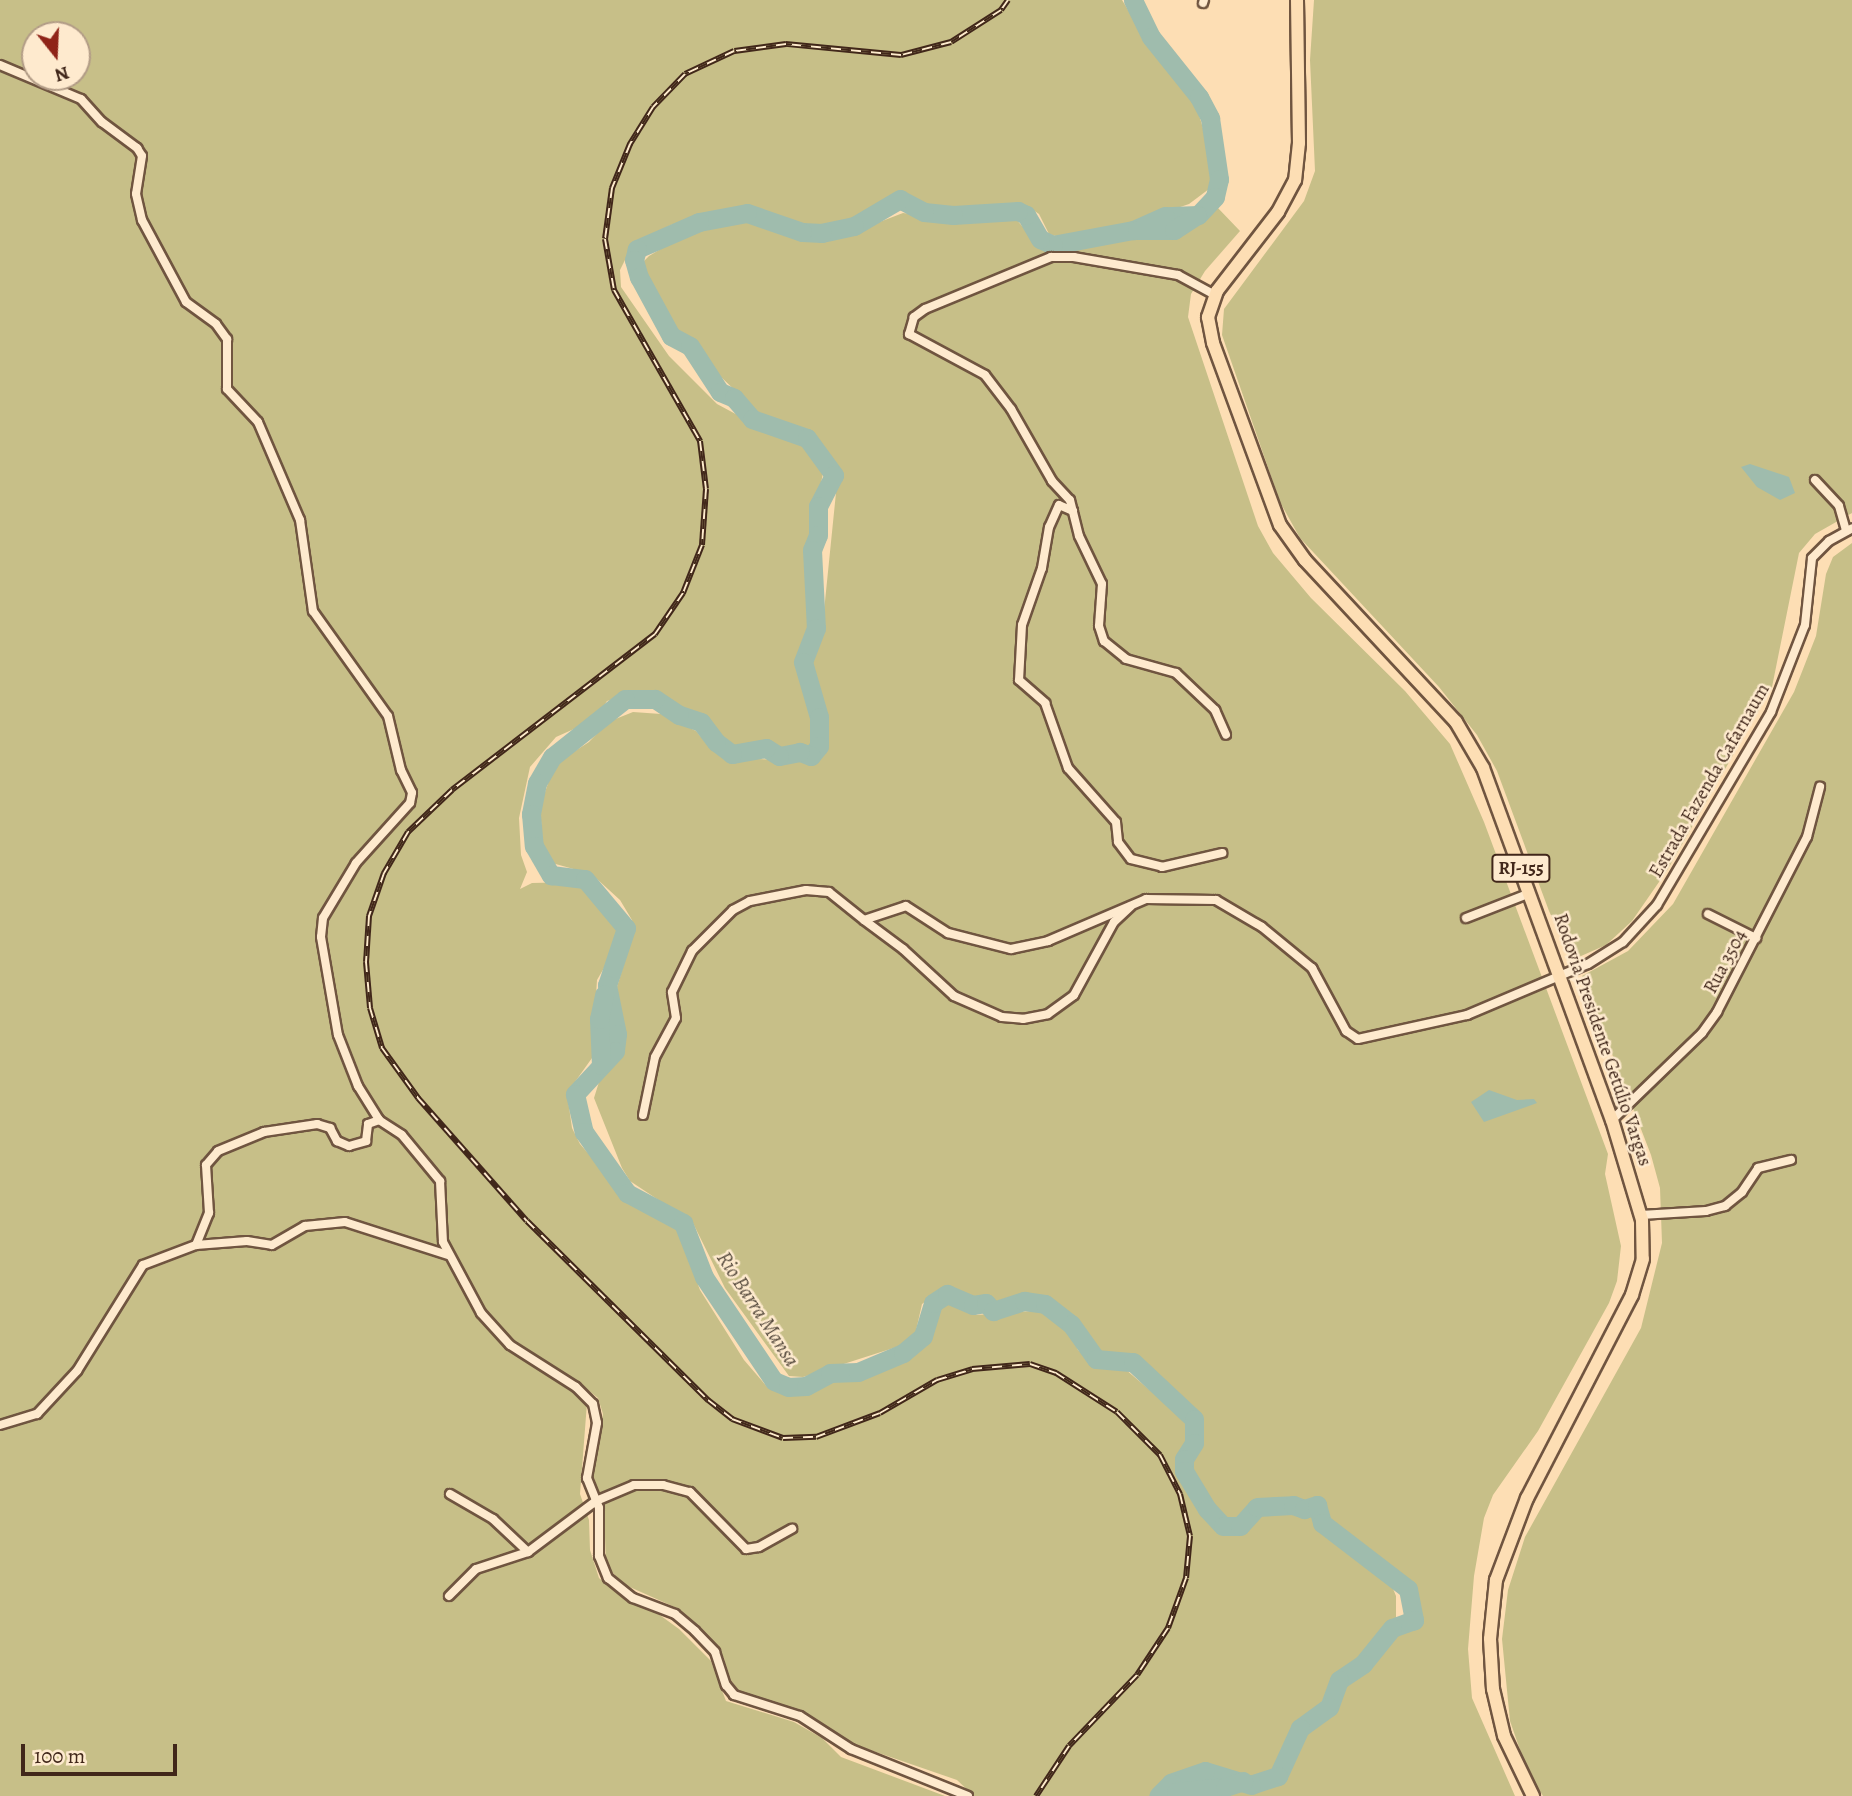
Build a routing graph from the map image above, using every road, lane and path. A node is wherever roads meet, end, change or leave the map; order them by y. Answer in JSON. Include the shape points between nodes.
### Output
{"nodes":[{"id":1,"x":1297,"y":0,"type":"edge"},
{"id":2,"x":0,"y":65,"type":"edge"},
{"id":3,"x":1215,"y":295,"type":"junction"},
{"id":4,"x":1815,"y":480,"type":"dead end"},
{"id":5,"x":1073,"y":511,"type":"junction"},
{"id":6,"x":1849,"y":530,"type":"edge"},
{"id":7,"x":1226,"y":735,"type":"dead end"},
{"id":8,"x":1821,"y":787,"type":"dead end"},
{"id":9,"x":1222,"y":853,"type":"dead end"},
{"id":10,"x":1530,"y":893,"type":"junction"},
{"id":11,"x":1139,"y":900,"type":"junction"},
{"id":12,"x":1708,"y":914,"type":"dead end"},
{"id":13,"x":1466,"y":918,"type":"dead end"},
{"id":14,"x":864,"y":920,"type":"junction"},
{"id":15,"x":1756,"y":938,"type":"junction"},
{"id":16,"x":1558,"y":976,"type":"junction"},
{"id":17,"x":643,"y":1115,"type":"dead end"},
{"id":18,"x":379,"y":1120,"type":"junction"},
{"id":19,"x":1612,"y":1120,"type":"junction"},
{"id":20,"x":1791,"y":1160,"type":"dead end"},
{"id":21,"x":1641,"y":1215,"type":"junction"},
{"id":22,"x":196,"y":1245,"type":"junction"},
{"id":23,"x":448,"y":1255,"type":"junction"},
{"id":24,"x":0,"y":1424,"type":"edge"},
{"id":25,"x":450,"y":1494,"type":"dead end"},
{"id":26,"x":596,"y":1501,"type":"junction"},
{"id":27,"x":792,"y":1529,"type":"dead end"},
{"id":28,"x":528,"y":1552,"type":"junction"},
{"id":29,"x":449,"y":1596,"type":"dead end"},
{"id":30,"x":968,"y":1796,"type":"edge"},
{"id":31,"x":1533,"y":1796,"type":"edge"}],
"edges":[{"from":1,"to":3,"type":"main road","name":"Rodovia Presidente Getúlio Vargas","number":"RJ-155","via":[[1299,143],[1295,180],[1278,212]]},
{"from":2,"to":18,"type":"street","via":[[81,99],[142,156],[136,194],[142,220],[186,302],[216,324],[227,339],[228,389],[258,422],[300,520],[313,611],[387,716],[412,793],[410,803],[356,863],[323,918],[321,937],[338,1035],[358,1086]]},
{"from":3,"to":5,"type":"street","via":[[1178,275],[1100,260],[1051,257],[914,317],[909,325],[914,340],[975,369],[995,387]]},
{"from":3,"to":10,"type":"main road","name":"Rodovia Presidente Getúlio Vargas","number":"RJ-155","via":[[1208,317],[1213,343],[1280,525],[1313,569],[1456,722],[1483,768]]},
{"from":4,"to":6,"type":"street","via":[[1839,506]]},
{"from":5,"to":7,"type":"street","via":[[1102,584],[1099,626],[1104,641],[1126,659],[1176,673],[1210,704]]},
{"from":5,"to":9,"type":"street","via":[[1059,505],[1049,527],[1042,568],[1023,625],[1020,680],[1045,703],[1068,768],[1115,822],[1118,842],[1131,859],[1162,867]]},
{"from":6,"to":16,"type":"street","name":"Estrada Fazenda Cafarnaum","via":[[1812,558],[1805,625],[1776,700],[1657,905],[1623,942]]},
{"from":8,"to":15,"type":"street","name":"Rua 3504","via":[[1814,821]]},
{"from":10,"to":13,"type":"street"},
{"from":10,"to":16,"type":"main road","name":"Rodovia Presidente Getúlio Vargas","number":"RJ-155"},
{"from":11,"to":14,"type":"street","name":"Estrada Fazenda Cafarnaum","via":[[1048,941],[1011,949],[948,933],[906,906]]},
{"from":11,"to":14,"type":"street","via":[[1114,922],[1074,995],[1057,1009],[1023,1019],[1002,1017],[954,996]]},
{"from":11,"to":16,"type":"street","name":"Estrada Fazenda Cafarnaum","via":[[1185,896],[1216,900],[1262,927],[1312,968],[1346,1031],[1358,1039],[1467,1015]]},
{"from":12,"to":15,"type":"street"},
{"from":14,"to":17,"type":"street","via":[[829,892],[814,888],[750,901],[718,921],[692,951],[672,992],[676,1018],[655,1057]]},
{"from":15,"to":19,"type":"street","name":"Rua 3504","via":[[1702,1033]]},
{"from":16,"to":19,"type":"main road","name":"Rodovia Presidente Getúlio Vargas","number":"RJ-155"},
{"from":18,"to":22,"type":"street","via":[[368,1124],[366,1141],[349,1146],[337,1141],[330,1128],[317,1124],[264,1132],[218,1151],[206,1165],[210,1203]]},
{"from":18,"to":23,"type":"street","via":[[402,1136],[440,1181]]},
{"from":19,"to":21,"type":"main road","name":"Rodovia Presidente Getúlio Vargas","number":"RJ-155"},
{"from":20,"to":21,"type":"street","via":[[1758,1168],[1742,1192],[1716,1209]]},
{"from":21,"to":31,"type":"main road","name":"Rodovia Presidente Getúlio Vargas","number":"RJ-155","via":[[1643,1259],[1632,1295],[1527,1498],[1496,1580],[1490,1639],[1493,1689],[1504,1737]]},
{"from":22,"to":23,"type":"street","via":[[247,1241],[272,1245],[304,1226],[345,1222]]},
{"from":22,"to":24,"type":"street","via":[[143,1265],[77,1371],[37,1414]]},
{"from":23,"to":26,"type":"street","via":[[495,1331],[593,1404],[597,1423],[587,1478]]},
{"from":25,"to":28,"type":"street","via":[[493,1519]]},
{"from":26,"to":27,"type":"street","via":[[641,1485],[690,1492],[746,1549]]},
{"from":26,"to":28,"type":"street"},
{"from":26,"to":30,"type":"street","via":[[599,1556],[608,1578],[633,1598],[682,1620],[715,1652],[734,1695],[800,1716],[851,1749]]},
{"from":28,"to":29,"type":"street","via":[[476,1569]]}]}
